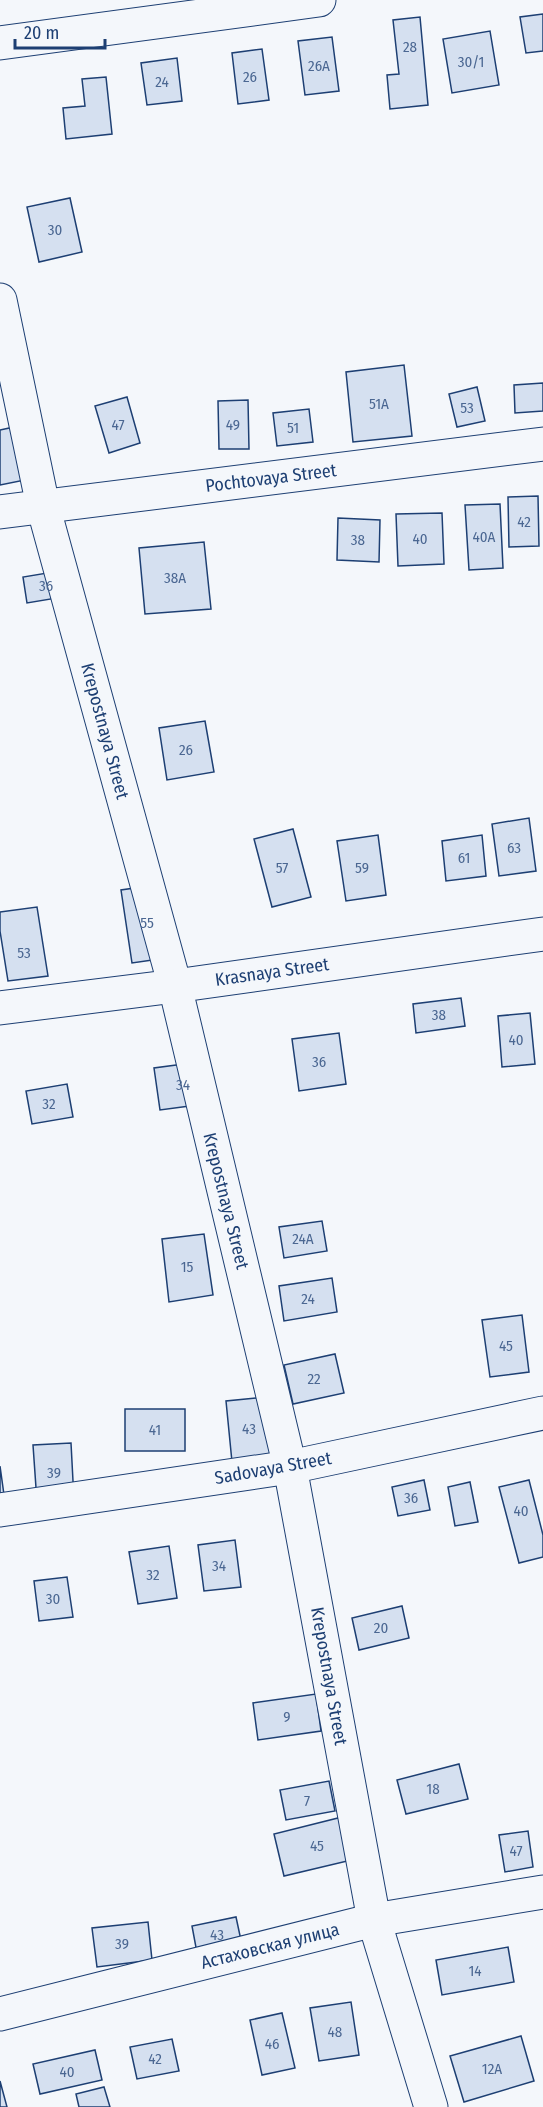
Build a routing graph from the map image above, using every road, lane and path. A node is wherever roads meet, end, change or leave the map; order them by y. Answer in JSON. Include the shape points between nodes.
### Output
{"nodes":[{"id":1,"x":319,"y":0,"type":"edge"},
{"id":2,"x":0,"y":43,"type":"edge"},
{"id":3,"x":0,"y":300,"type":"edge"},
{"id":4,"x":543,"y":444,"type":"edge"},
{"id":5,"x":43,"y":506,"type":"junction"},
{"id":6,"x":0,"y":512,"type":"edge"},
{"id":7,"x":543,"y":934,"type":"edge"},
{"id":8,"x":175,"y":986,"type":"junction"},
{"id":9,"x":0,"y":1008,"type":"edge"},
{"id":10,"x":543,"y":1413,"type":"edge"},
{"id":11,"x":290,"y":1467,"type":"junction"},
{"id":12,"x":0,"y":1510,"type":"edge"},
{"id":13,"x":543,"y":1892,"type":"edge"},
{"id":14,"x":374,"y":1920,"type":"junction"},
{"id":15,"x":0,"y":2014,"type":"edge"},
{"id":16,"x":431,"y":2107,"type":"edge"}],
"edges":[{"from":1,"to":2,"type":"street"},
{"from":3,"to":5,"type":"street","name":"Krepostnaya Street"},
{"from":4,"to":5,"type":"street","name":"Pochtovaya Street"},
{"from":5,"to":6,"type":"street","name":"Pochtovaya Street"},
{"from":5,"to":8,"type":"street","name":"Krepostnaya Street"},
{"from":7,"to":8,"type":"street","name":"Krasnaya Street"},
{"from":8,"to":9,"type":"street","name":"Krasnaya Street"},
{"from":8,"to":11,"type":"street","name":"Krepostnaya Street"},
{"from":10,"to":11,"type":"street","name":"Sadovaya Street"},
{"from":11,"to":12,"type":"street","name":"Sadovaya Street"},
{"from":11,"to":14,"type":"street","name":"Krepostnaya Street"},
{"from":13,"to":14,"type":"street","name":"Астаховская улица"},
{"from":14,"to":15,"type":"street","name":"Астаховская улица"},
{"from":14,"to":16,"type":"street","name":"Krepostnaya Street"}]}
